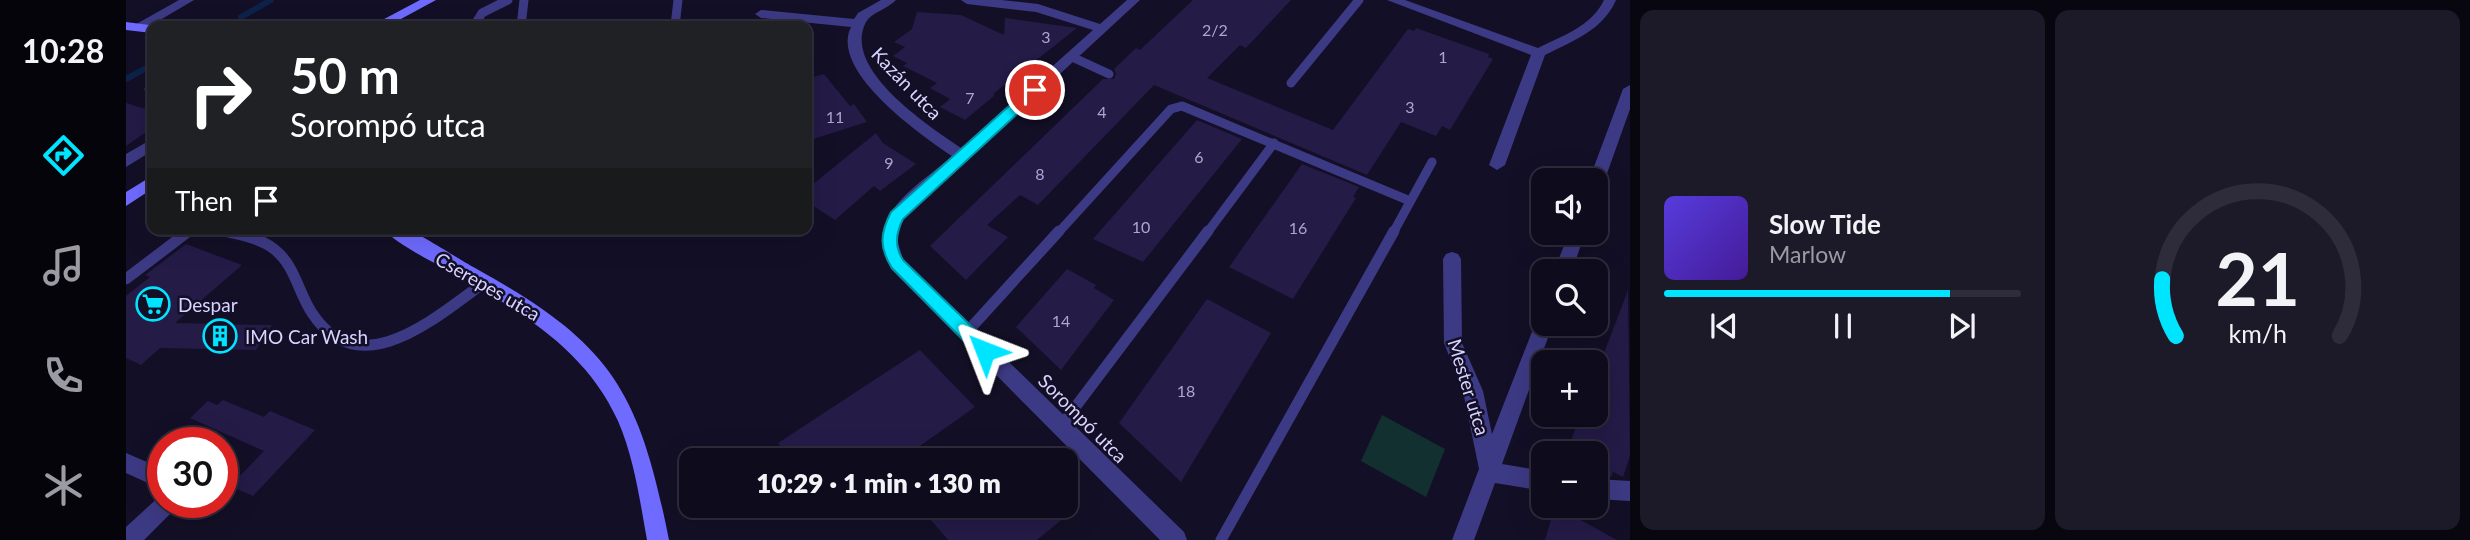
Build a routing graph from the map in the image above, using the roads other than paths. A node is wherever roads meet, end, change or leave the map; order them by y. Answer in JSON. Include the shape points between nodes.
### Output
{"nodes":[{"id":1,"x":188,"y":0,"type":"edge"},
{"id":2,"x":508,"y":0,"type":"edge"},
{"id":3,"x":524,"y":0,"type":"edge"},
{"id":4,"x":678,"y":0,"type":"edge"},
{"id":5,"x":890,"y":0,"type":"edge"},
{"id":6,"x":967,"y":0,"type":"edge"},
{"id":7,"x":1134,"y":0,"type":"edge"},
{"id":8,"x":1359,"y":0,"type":"edge"},
{"id":9,"x":1393,"y":0,"type":"edge"},
{"id":10,"x":1610,"y":0,"type":"edge"},
{"id":11,"x":424,"y":1,"type":"edge"},
{"id":12,"x":761,"y":14,"type":"dead end"},
{"id":13,"x":387,"y":21,"type":"edge"},
{"id":14,"x":477,"y":21,"type":"edge"},
{"id":15,"x":522,"y":21,"type":"edge"},
{"id":16,"x":676,"y":21,"type":"edge"},
{"id":17,"x":855,"y":23,"type":"junction"},
{"id":18,"x":132,"y":26,"type":"edge"},
{"id":19,"x":1102,"y":29,"type":"junction"},
{"id":20,"x":1539,"y":53,"type":"junction"},
{"id":21,"x":1072,"y":57,"type":"junction"},
{"id":22,"x":1110,"y":74,"type":"dead end"},
{"id":23,"x":1291,"y":83,"type":"dead end"},
{"id":24,"x":1630,"y":89,"type":"edge"},
{"id":25,"x":1274,"y":143,"type":"junction"},
{"id":26,"x":147,"y":147,"type":"edge"},
{"id":27,"x":962,"y":156,"type":"junction"},
{"id":28,"x":126,"y":162,"type":"edge"},
{"id":29,"x":1432,"y":162,"type":"dead end"},
{"id":30,"x":1497,"y":164,"type":"dead end"},
{"id":31,"x":1601,"y":168,"type":"edge"},
{"id":32,"x":147,"y":186,"type":"edge"},
{"id":33,"x":126,"y":200,"type":"edge"},
{"id":34,"x":1410,"y":201,"type":"junction"},
{"id":35,"x":184,"y":235,"type":"edge"},
{"id":36,"x":235,"y":235,"type":"edge"},
{"id":37,"x":403,"y":235,"type":"edge"},
{"id":38,"x":1452,"y":259,"type":"dead end"},
{"id":39,"x":126,"y":279,"type":"edge"},
{"id":40,"x":485,"y":282,"type":"junction"},
{"id":41,"x":967,"y":332,"type":"junction"},
{"id":42,"x":1540,"y":336,"type":"edge"},
{"id":43,"x":1061,"y":425,"type":"junction"},
{"id":44,"x":126,"y":463,"type":"edge"},
{"id":45,"x":1490,"y":472,"type":"junction"},
{"id":46,"x":147,"y":473,"type":"edge"},
{"id":47,"x":1531,"y":479,"type":"edge"},
{"id":48,"x":1608,"y":490,"type":"edge"},
{"id":49,"x":1630,"y":491,"type":"edge"},
{"id":50,"x":150,"y":518,"type":"edge"},
{"id":51,"x":128,"y":540,"type":"edge"},
{"id":52,"x":658,"y":540,"type":"edge"},
{"id":53,"x":1177,"y":540,"type":"edge"},
{"id":54,"x":1221,"y":540,"type":"edge"},
{"id":55,"x":1463,"y":540,"type":"edge"}],
"edges":[{"from":1,"to":18,"type":"street"},
{"from":2,"to":14,"type":"lane","via":[[482,13]]},
{"from":3,"to":15,"type":"lane"},
{"from":4,"to":16,"type":"lane"},
{"from":5,"to":17,"type":"street"},
{"from":6,"to":19,"type":"street","via":[[1038,8]]},
{"from":7,"to":19,"type":"street","name":"Sorompó utca"},
{"from":8,"to":23,"type":"lane"},
{"from":9,"to":20,"type":"street"},
{"from":10,"to":20,"type":"street","via":[[1589,26]]},
{"from":11,"to":13,"type":"street"},
{"from":12,"to":17,"type":"street"},
{"from":17,"to":27,"type":"street","name":"Kazán utca","via":[[852,44],[860,65],[911,121]]},
{"from":19,"to":21,"type":"street","name":"Sorompó utca"},
{"from":20,"to":30,"type":"street"},
{"from":21,"to":22,"type":"lane"},
{"from":21,"to":27,"type":"street","name":"Sorompó utca"},
{"from":24,"to":31,"type":"street"},
{"from":25,"to":34,"type":"lane"},
{"from":25,"to":41,"type":"lane","via":[[1189,107],[1171,109]]},
{"from":25,"to":43,"type":"lane"},
{"from":26,"to":28,"type":"street"},
{"from":27,"to":41,"type":"street","name":"Sorompó utca","via":[[896,216],[888,242],[897,264]]},
{"from":29,"to":34,"type":"lane"},
{"from":32,"to":33,"type":"street"},
{"from":34,"to":54,"type":"lane"},
{"from":35,"to":39,"type":"lane"},
{"from":36,"to":40,"type":"lane","via":[[272,247],[287,261],[323,330],[339,343],[362,348],[392,342]]},
{"from":37,"to":40,"type":"street","name":"Cserepes utca"},
{"from":38,"to":45,"type":"street","name":"Mester utca","via":[[1453,343],[1473,391]]},
{"from":40,"to":52,"type":"street","name":"Cserepes utca","via":[[526,304],[572,340],[605,378],[627,418],[644,467]]},
{"from":41,"to":43,"type":"street","name":"Sorompó utca"},
{"from":42,"to":45,"type":"street","name":"Mester utca"},
{"from":43,"to":53,"type":"street","name":"Sorompó utca"},
{"from":44,"to":46,"type":"street"},
{"from":45,"to":47,"type":"street"},
{"from":45,"to":55,"type":"street","name":"Mester utca"},
{"from":48,"to":49,"type":"street"},
{"from":50,"to":51,"type":"street"}]}
